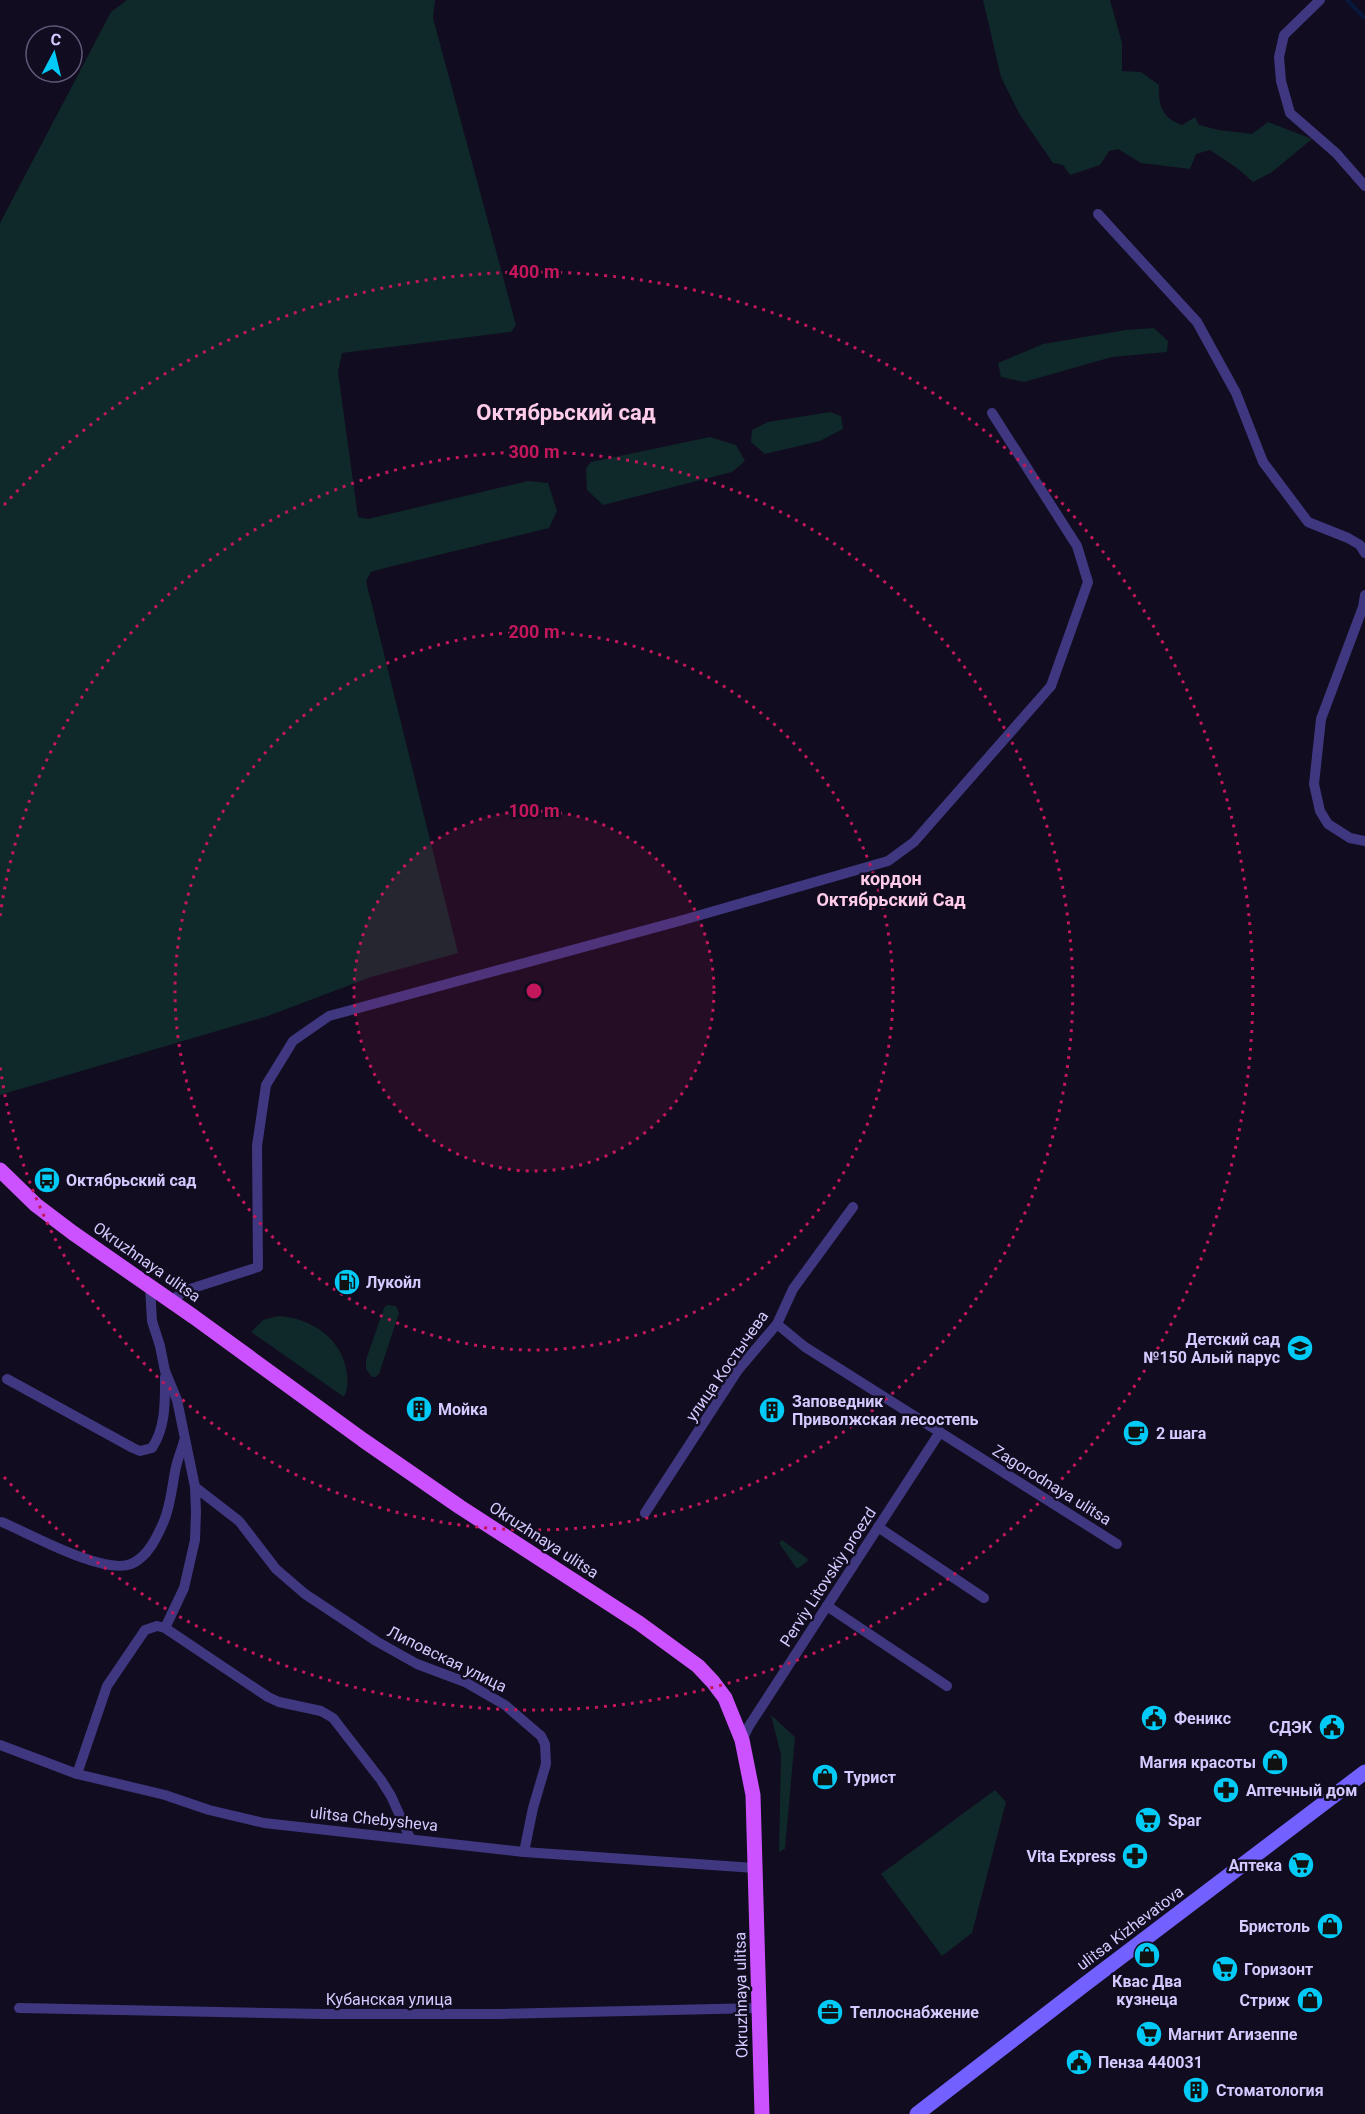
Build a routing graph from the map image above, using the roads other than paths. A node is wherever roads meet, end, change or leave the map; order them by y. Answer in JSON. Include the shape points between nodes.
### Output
{"nodes":[{"id":1,"x":1320,"y":0,"type":"edge"},
{"id":2,"x":1365,"y":186,"type":"edge"},
{"id":3,"x":1098,"y":214,"type":"dead end"},
{"id":4,"x":992,"y":413,"type":"dead end"},
{"id":5,"x":1365,"y":553,"type":"edge"},
{"id":6,"x":1365,"y":596,"type":"edge"},
{"id":7,"x":1365,"y":841,"type":"edge"},
{"id":8,"x":0,"y":1170,"type":"edge"},
{"id":9,"x":853,"y":1207,"type":"dead end"},
{"id":10,"x":150,"y":1287,"type":"junction"},
{"id":11,"x":170,"y":1301,"type":"junction"},
{"id":12,"x":777,"y":1324,"type":"junction"},
{"id":13,"x":165,"y":1371,"type":"junction"},
{"id":14,"x":7,"y":1379,"type":"dead end"},
{"id":15,"x":940,"y":1432,"type":"junction"},
{"id":16,"x":185,"y":1440,"type":"junction"},
{"id":17,"x":195,"y":1487,"type":"junction"},
{"id":18,"x":645,"y":1513,"type":"dead end"},
{"id":19,"x":2,"y":1522,"type":"dead end"},
{"id":20,"x":878,"y":1527,"type":"junction"},
{"id":21,"x":1117,"y":1544,"type":"dead end"},
{"id":22,"x":984,"y":1598,"type":"dead end"},
{"id":23,"x":827,"y":1606,"type":"junction"},
{"id":24,"x":165,"y":1628,"type":"junction"},
{"id":25,"x":947,"y":1686,"type":"dead end"},
{"id":26,"x":742,"y":1740,"type":"junction"},
{"id":27,"x":0,"y":1745,"type":"edge"},
{"id":28,"x":1365,"y":1772,"type":"edge"},
{"id":29,"x":77,"y":1774,"type":"junction"},
{"id":30,"x":410,"y":1838,"type":"junction"},
{"id":31,"x":524,"y":1852,"type":"junction"},
{"id":32,"x":755,"y":1868,"type":"junction"},
{"id":33,"x":19,"y":2007,"type":"dead end"},
{"id":34,"x":759,"y":2008,"type":"junction"},
{"id":35,"x":762,"y":2114,"type":"edge"},
{"id":36,"x":917,"y":2114,"type":"edge"}],
"edges":[{"from":1,"to":2,"type":"street","via":[[1284,36],[1279,57],[1281,81],[1290,113],[1336,153]]},
{"from":3,"to":5,"type":"street","via":[[1197,322],[1236,393],[1263,462],[1308,522],[1348,538]]},
{"from":4,"to":11,"type":"street","via":[[1077,546],[1088,582],[1052,686],[915,842],[888,861],[329,1016],[293,1041],[266,1085],[257,1146],[258,1267],[187,1290]]},
{"from":6,"to":7,"type":"street","via":[[1321,719],[1314,784],[1320,811],[1328,824],[1350,838]]},
{"from":8,"to":10,"type":"main road","name":"Okruzhnaya ulitsa","via":[[36,1205]]},
{"from":9,"to":12,"type":"street","name":"улица Костычева","via":[[793,1289]]},
{"from":10,"to":11,"type":"main road","name":"Okruzhnaya ulitsa"},
{"from":10,"to":13,"type":"street","via":[[152,1322]]},
{"from":11,"to":26,"type":"main road","name":"Okruzhnaya ulitsa","via":[[372,1447],[698,1666],[725,1698]]},
{"from":12,"to":15,"type":"street","name":"Zagorodnaya ulitsa","via":[[805,1347]]},
{"from":12,"to":18,"type":"street","name":"улица Костычева","via":[[738,1370]]},
{"from":13,"to":14,"type":"street","via":[[161,1429],[152,1448],[140,1451]]},
{"from":13,"to":16,"type":"street","via":[[177,1400]]},
{"from":15,"to":20,"type":"street","name":"Perviy Litovskiy proezd"},
{"from":15,"to":21,"type":"street","name":"Zagorodnaya ulitsa"},
{"from":16,"to":17,"type":"street"},
{"from":16,"to":19,"type":"street","via":[[165,1519],[156,1538],[132,1563],[120,1567],[94,1562]]},
{"from":17,"to":24,"type":"street","via":[[195,1540],[184,1588]]},
{"from":17,"to":31,"type":"street","name":"Липовская улица","via":[[239,1521],[276,1569],[305,1594],[406,1658],[465,1682],[505,1705],[541,1736],[546,1744],[546,1764]]},
{"from":20,"to":22,"type":"street"},
{"from":20,"to":23,"type":"street","name":"Perviy Litovskiy proezd"},
{"from":23,"to":25,"type":"street"},
{"from":23,"to":26,"type":"street","name":"Perviy Litovskiy proezd"},
{"from":24,"to":29,"type":"street","via":[[145,1630],[107,1686]]},
{"from":24,"to":30,"type":"street","via":[[268,1697],[333,1718],[381,1780]]},
{"from":26,"to":32,"type":"main road","name":"Okruzhnaya ulitsa","via":[[753,1795]]},
{"from":27,"to":29,"type":"street","name":"ulitsa Chebysheva"},
{"from":28,"to":36,"type":"main road","name":"ulitsa Kizhevatova"},
{"from":29,"to":30,"type":"street","name":"ulitsa Chebysheva","via":[[264,1823]]},
{"from":30,"to":31,"type":"street","name":"ulitsa Chebysheva"},
{"from":31,"to":32,"type":"street","name":"ulitsa Chebysheva"},
{"from":32,"to":34,"type":"main road","name":"Okruzhnaya ulitsa"},
{"from":33,"to":34,"type":"street","name":"Кубанская улица","via":[[322,2014]]},
{"from":34,"to":35,"type":"main road","name":"Okruzhnaya ulitsa"}]}
